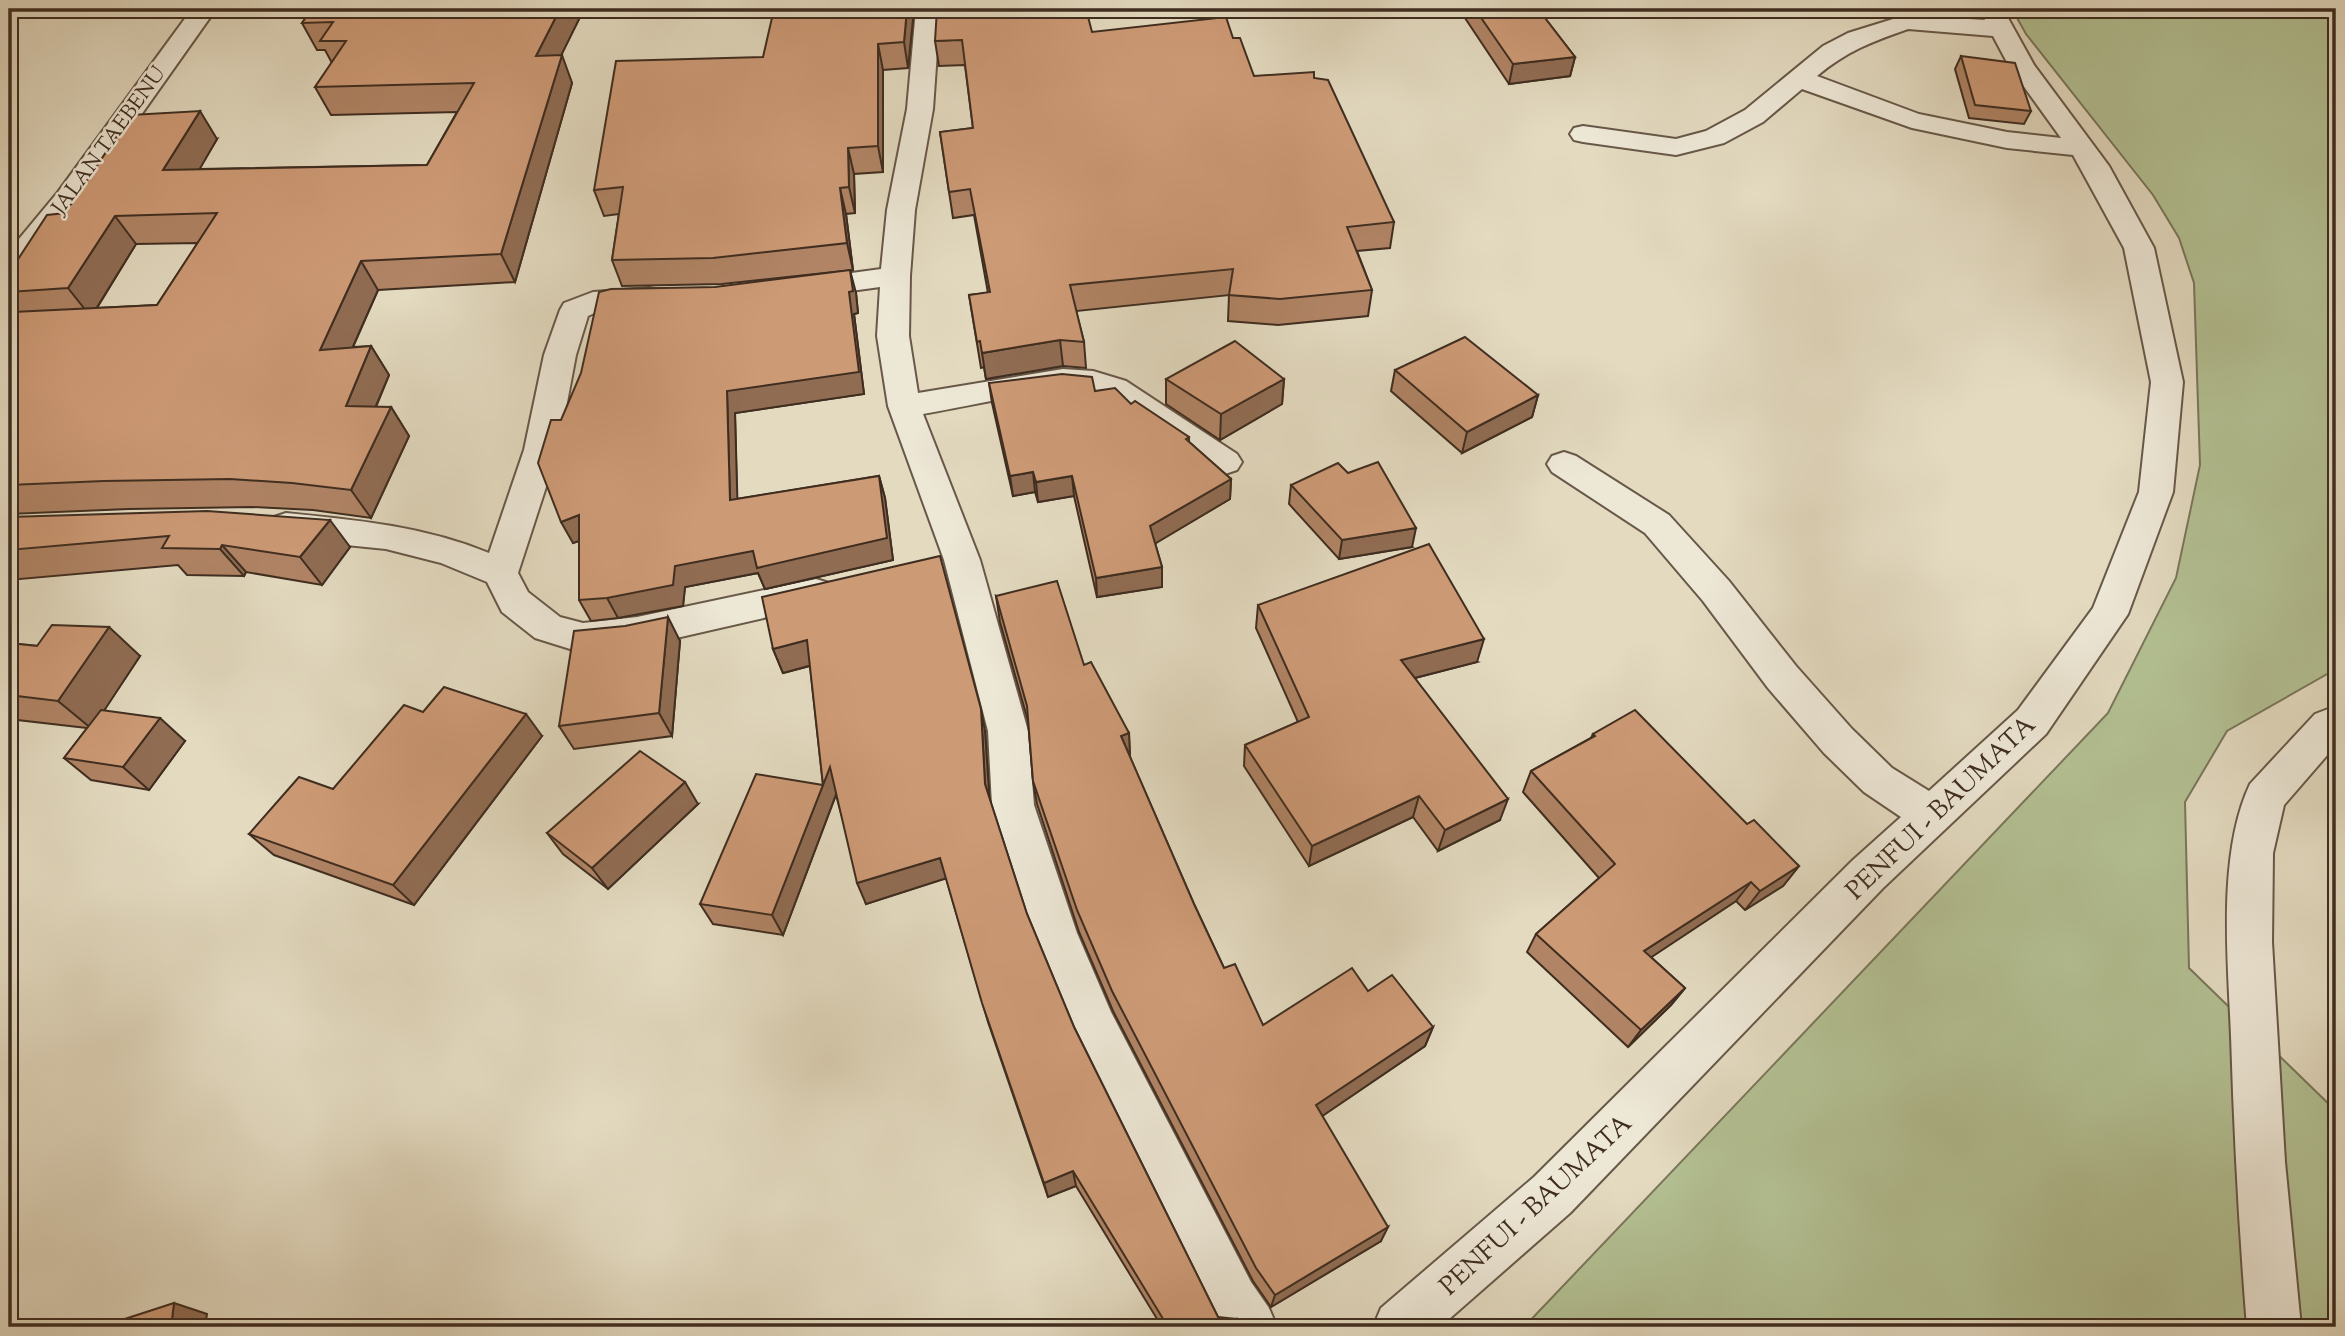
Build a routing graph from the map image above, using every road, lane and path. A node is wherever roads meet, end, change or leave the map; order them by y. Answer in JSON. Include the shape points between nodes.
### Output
{"nodes":[{"id":1,"x":204,"y":9,"type":"edge"},
{"id":2,"x":928,"y":9,"type":"edge"},
{"id":3,"x":1997,"y":19,"type":"edge"},
{"id":4,"x":1800,"y":79,"type":"junction"},
{"id":5,"x":1583,"y":134,"type":"dead end"},
{"id":6,"x":2082,"y":148,"type":"junction"},
{"id":7,"x":9,"y":270,"type":"edge"},
{"id":8,"x":895,"y":276,"type":"junction"},
{"id":9,"x":769,"y":292,"type":"edge"},
{"id":10,"x":681,"y":297,"type":"edge"},
{"id":11,"x":904,"y":406,"type":"junction"},
{"id":12,"x":1225,"y":462,"type":"dead end"},
{"id":13,"x":1564,"y":464,"type":"dead end"},
{"id":14,"x":257,"y":524,"type":"edge"},
{"id":15,"x":500,"y":573,"type":"junction"},
{"id":16,"x":845,"y":587,"type":"edge"},
{"id":17,"x":2336,"y":722,"type":"edge"},
{"id":18,"x":1932,"y":815,"type":"junction"},
{"id":19,"x":1250,"y":1327,"type":"edge"},
{"id":20,"x":1401,"y":1327,"type":"edge"},
{"id":21,"x":2274,"y":1327,"type":"edge"}],
"edges":[{"from":1,"to":7,"type":"street","name":"JALAN TAEBENU","via":[[68,198]]},
{"from":2,"to":8,"type":"street","via":[[920,109],[901,210]]},
{"from":3,"to":4,"type":"street","via":[[1906,22],[1832,51]]},
{"from":3,"to":6,"type":"street","name":"PENFUI - BAUMATA","via":[[2022,66]]},
{"from":4,"to":5,"type":"street","via":[[1754,116],[1715,137],[1676,146]]},
{"from":4,"to":6,"type":"street","via":[[1924,122],[2007,140]]},
{"from":6,"to":18,"type":"street","name":"PENFUI - BAUMATA","via":[[2138,248],[2166,382],[2156,492],[2109,614],[2032,722]]},
{"from":8,"to":9,"type":"street"},
{"from":8,"to":11,"type":"street","via":[[893,336]]},
{"from":10,"to":15,"type":"street","via":[[617,298],[575,310],[560,355],[541,450]]},
{"from":11,"to":12,"type":"street","via":[[1063,380],[1093,382],[1115,388]]},
{"from":11,"to":19,"type":"street","via":[[949,563],[1008,732],[1013,805],[1055,933],[1095,1027],[1232,1301]]},
{"from":13,"to":18,"type":"street","via":[[1657,524],[1838,741],[1878,779]]},
{"from":14,"to":15,"type":"street","via":[[386,536],[450,552]]},
{"from":15,"to":16,"type":"street","via":[[515,602],[548,628],[583,638],[637,632]]},
{"from":17,"to":21,"type":"street","via":[[2266,797],[2252,853],[2250,942],[2259,1148]]},
{"from":18,"to":20,"type":"street","name":"PENFUI - BAUMATA","via":[[1868,874],[1552,1195]]}]}
